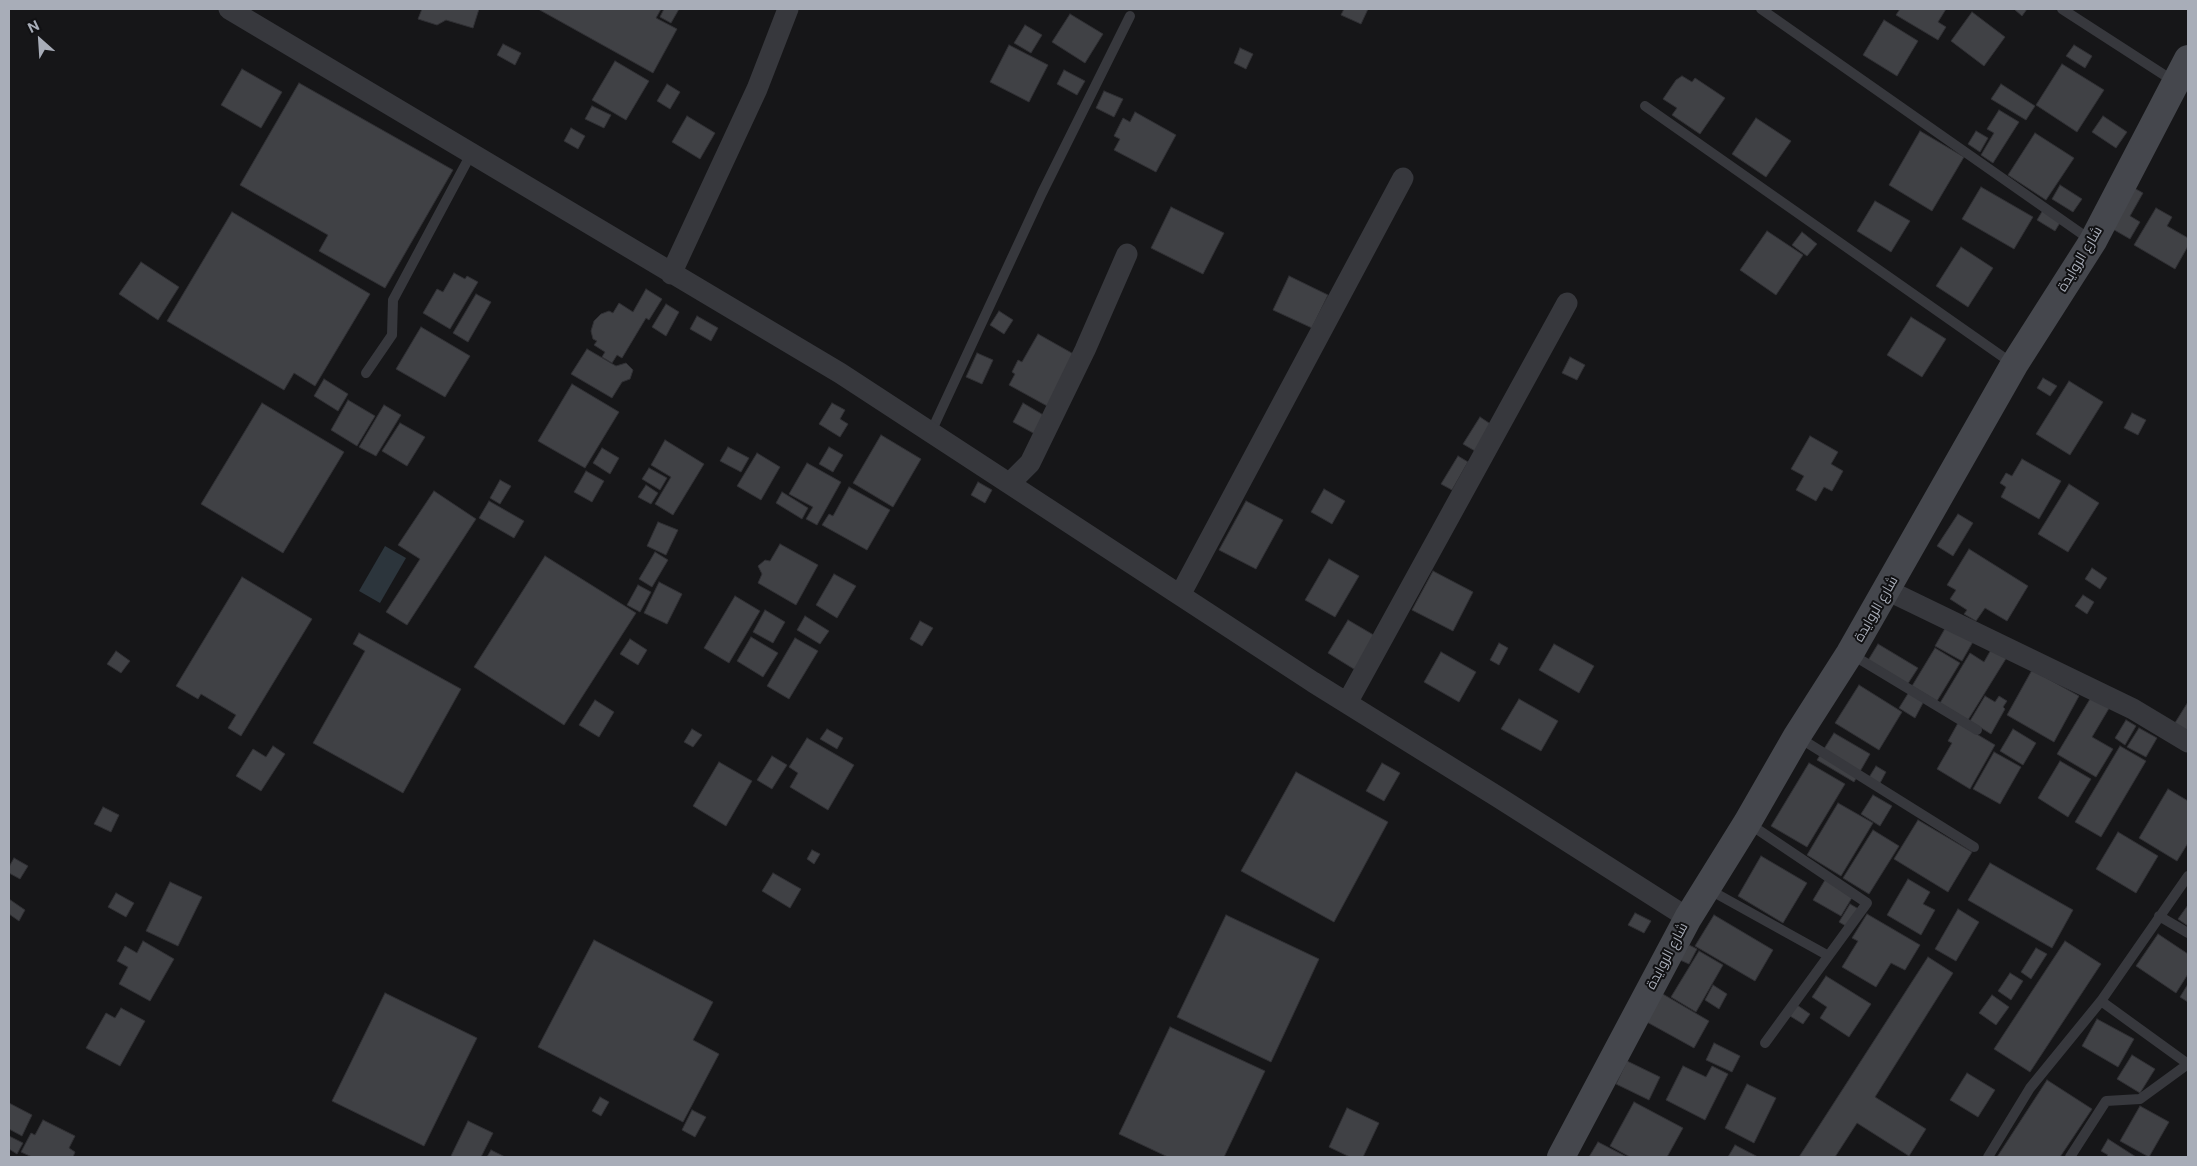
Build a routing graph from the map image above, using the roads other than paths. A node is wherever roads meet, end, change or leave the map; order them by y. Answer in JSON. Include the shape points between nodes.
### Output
{"nodes":[{"id":1,"x":229,"y":9,"type":"edge"},
{"id":2,"x":788,"y":9,"type":"edge"},
{"id":3,"x":1761,"y":9,"type":"edge"},
{"id":4,"x":2062,"y":9,"type":"edge"},
{"id":5,"x":1130,"y":16,"type":"dead end"},
{"id":6,"x":2184,"y":77,"type":"edge"},
{"id":7,"x":1645,"y":106,"type":"dead end"},
{"id":8,"x":471,"y":154,"type":"junction"},
{"id":9,"x":1403,"y":178,"type":"dead end"},
{"id":10,"x":2093,"y":241,"type":"junction"},
{"id":11,"x":1127,"y":254,"type":"dead end"},
{"id":12,"x":671,"y":274,"type":"junction"},
{"id":13,"x":1566,"y":303,"type":"dead end"},
{"id":14,"x":2014,"y":364,"type":"junction"},
{"id":15,"x":366,"y":373,"type":"dead end"},
{"id":16,"x":931,"y":432,"type":"junction"},
{"id":17,"x":1010,"y":483,"type":"junction"},
{"id":18,"x":1887,"y":590,"type":"junction"},
{"id":19,"x":1180,"y":595,"type":"junction"},
{"id":20,"x":1850,"y":653,"type":"junction"},
{"id":21,"x":1347,"y":703,"type":"junction"},
{"id":22,"x":1977,"y":730,"type":"dead end"},
{"id":23,"x":1797,"y":736,"type":"junction"},
{"id":24,"x":2188,"y":742,"type":"edge"},
{"id":25,"x":1747,"y":823,"type":"junction"},
{"id":26,"x":1974,"y":847,"type":"dead end"},
{"id":27,"x":2188,"y":876,"type":"edge"},
{"id":28,"x":1705,"y":887,"type":"junction"},
{"id":29,"x":2159,"y":916,"type":"junction"},
{"id":30,"x":1688,"y":918,"type":"junction"},
{"id":31,"x":2188,"y":933,"type":"edge"},
{"id":32,"x":1827,"y":956,"type":"junction"},
{"id":33,"x":2101,"y":1002,"type":"junction"},
{"id":34,"x":1765,"y":1043,"type":"dead end"},
{"id":35,"x":2188,"y":1064,"type":"edge"},
{"id":36,"x":1561,"y":1157,"type":"edge"},
{"id":37,"x":1988,"y":1157,"type":"edge"},
{"id":38,"x":2070,"y":1157,"type":"edge"}],
"edges":[{"from":1,"to":8,"type":"street"},
{"from":2,"to":12,"type":"street","via":[[757,89]]},
{"from":3,"to":10,"type":"lane"},
{"from":4,"to":6,"type":"lane"},
{"from":5,"to":16,"type":"lane","via":[[1042,193]]},
{"from":6,"to":10,"type":"street","name":"شارع الروايدة"},
{"from":7,"to":14,"type":"lane"},
{"from":8,"to":12,"type":"street"},
{"from":8,"to":15,"type":"lane","via":[[393,300],[392,335]]},
{"from":9,"to":19,"type":"street"},
{"from":10,"to":14,"type":"street","name":"شارع الروايدة"},
{"from":11,"to":17,"type":"street","via":[[1030,463]]},
{"from":12,"to":16,"type":"street","via":[[840,373]]},
{"from":13,"to":21,"type":"street"},
{"from":14,"to":18,"type":"street","name":"شارع الروايدة"},
{"from":16,"to":17,"type":"street"},
{"from":17,"to":19,"type":"street"},
{"from":18,"to":20,"type":"street","name":"شارع الروايدة"},
{"from":18,"to":24,"type":"street","via":[[2133,709]]},
{"from":19,"to":21,"type":"street"},
{"from":20,"to":22,"type":"lane"},
{"from":20,"to":23,"type":"street","name":"شارع الروايدة"},
{"from":21,"to":30,"type":"street"},
{"from":23,"to":25,"type":"street","name":"شارع الروايدة"},
{"from":23,"to":26,"type":"lane"},
{"from":25,"to":28,"type":"street","name":"شارع الروايدة"},
{"from":25,"to":32,"type":"lane","via":[[1867,903]]},
{"from":27,"to":29,"type":"lane"},
{"from":28,"to":30,"type":"street","name":"شارع الروايدة"},
{"from":28,"to":32,"type":"lane"},
{"from":29,"to":31,"type":"lane"},
{"from":29,"to":33,"type":"lane"},
{"from":30,"to":36,"type":"street","name":"شارع الروايدة"},
{"from":32,"to":34,"type":"lane"},
{"from":33,"to":35,"type":"lane"},
{"from":33,"to":37,"type":"lane","via":[[2030,1088]]},
{"from":35,"to":38,"type":"lane","via":[[2140,1099],[2106,1101]]}]}
